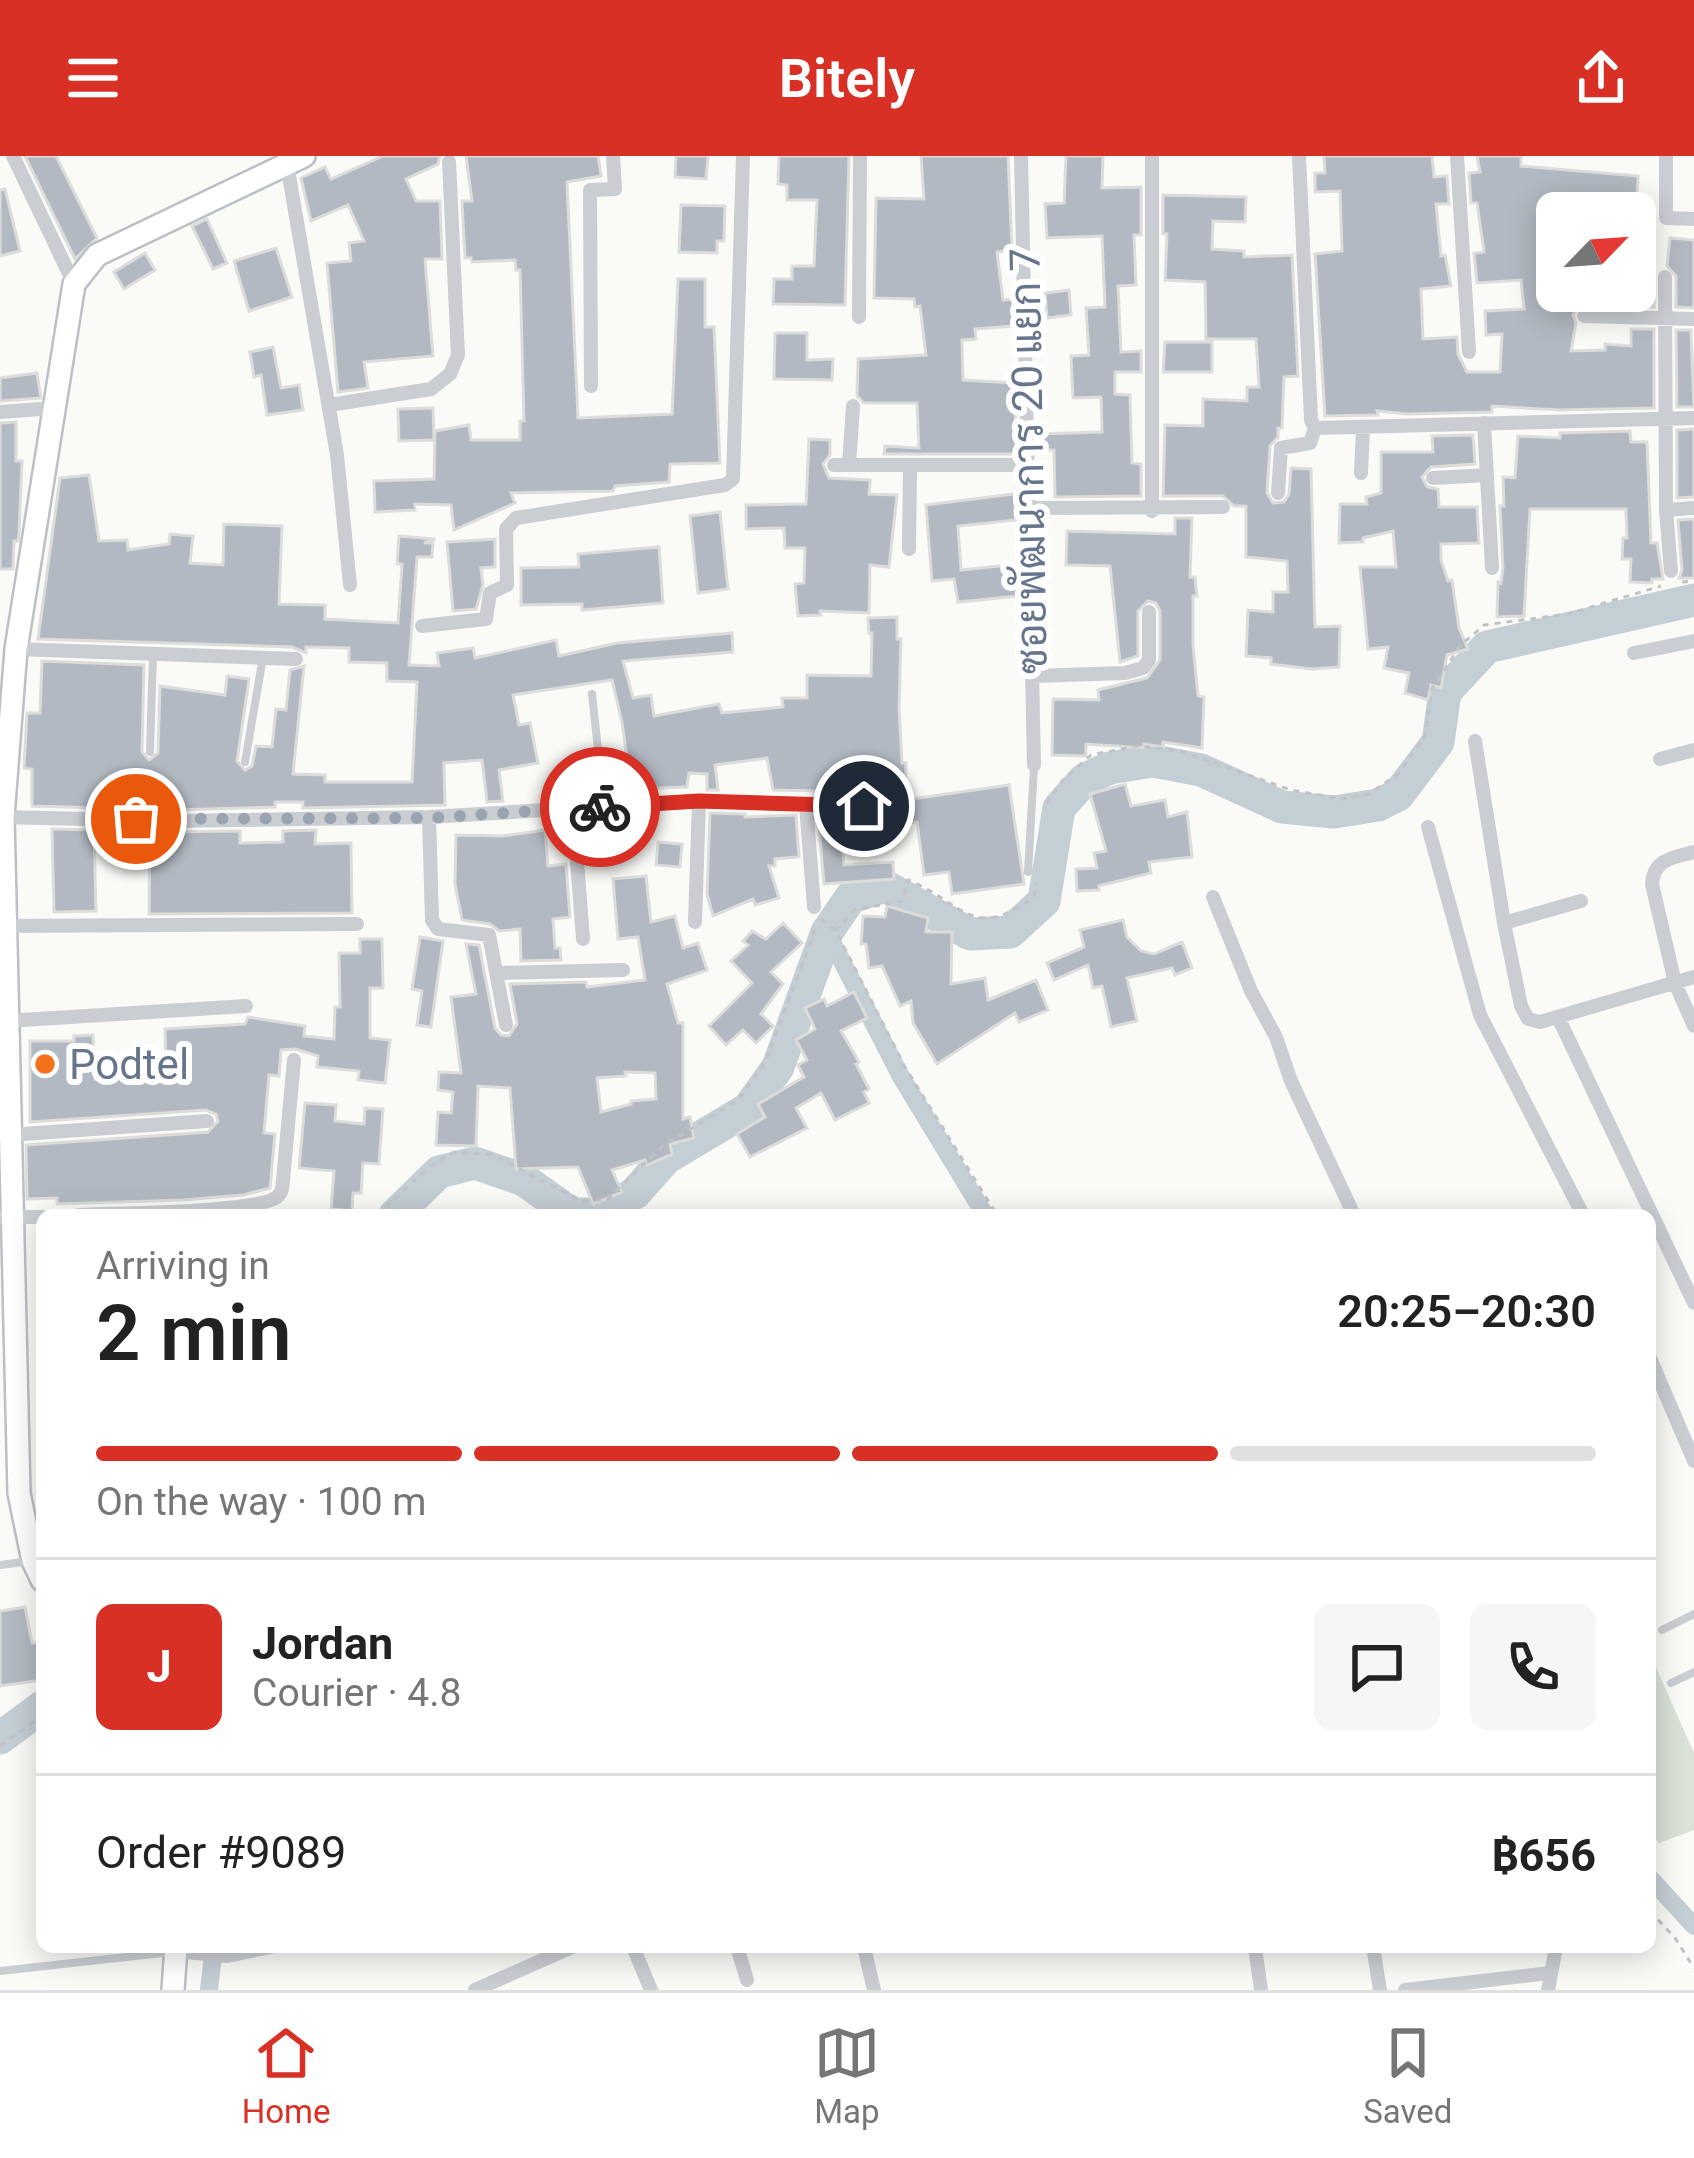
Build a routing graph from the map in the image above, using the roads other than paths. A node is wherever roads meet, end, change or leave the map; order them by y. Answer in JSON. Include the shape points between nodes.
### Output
{"nodes":[{"id":1,"x":13,"y":156,"type":"edge"},
{"id":2,"x":613,"y":156,"type":"edge"},
{"id":3,"x":743,"y":156,"type":"edge"},
{"id":4,"x":860,"y":156,"type":"edge"},
{"id":5,"x":1021,"y":156,"type":"edge"},
{"id":6,"x":1152,"y":156,"type":"edge"},
{"id":7,"x":1298,"y":156,"type":"edge"},
{"id":8,"x":1457,"y":156,"type":"edge"},
{"id":9,"x":1666,"y":156,"type":"edge"},
{"id":10,"x":296,"y":160,"type":"edge"},
{"id":11,"x":449,"y":162,"type":"dead end"},
{"id":12,"x":1694,"y":219,"type":"edge"},
{"id":13,"x":1665,"y":277,"type":"dead end"},
{"id":14,"x":74,"y":284,"type":"junction"},
{"id":15,"x":1584,"y":316,"type":"dead end"},
{"id":16,"x":859,"y":317,"type":"dead end"},
{"id":17,"x":1694,"y":319,"type":"edge"},
{"id":18,"x":1665,"y":321,"type":"junction"},
{"id":19,"x":1469,"y":352,"type":"dead end"},
{"id":20,"x":591,"y":386,"type":"dead end"},
{"id":21,"x":328,"y":405,"type":"junction"},
{"id":22,"x":853,"y":406,"type":"dead end"},
{"id":23,"x":53,"y":408,"type":"junction"},
{"id":24,"x":0,"y":412,"type":"edge"},
{"id":25,"x":1694,"y":418,"type":"edge"},
{"id":26,"x":1666,"y":421,"type":"junction"},
{"id":27,"x":1484,"y":423,"type":"junction"},
{"id":28,"x":1315,"y":428,"type":"junction"},
{"id":29,"x":1363,"y":428,"type":"junction"},
{"id":30,"x":910,"y":465,"type":"junction"},
{"id":31,"x":1028,"y":465,"type":"junction"},
{"id":32,"x":1361,"y":473,"type":"dead end"},
{"id":33,"x":1487,"y":475,"type":"junction"},
{"id":34,"x":1433,"y":478,"type":"dead end"},
{"id":35,"x":1278,"y":493,"type":"dead end"},
{"id":36,"x":1223,"y":507,"type":"dead end"},
{"id":37,"x":1029,"y":508,"type":"junction"},
{"id":38,"x":1694,"y":508,"type":"edge"},
{"id":39,"x":1666,"y":510,"type":"junction"},
{"id":40,"x":1152,"y":511,"type":"junction"},
{"id":41,"x":909,"y":549,"type":"dead end"},
{"id":42,"x":1492,"y":568,"type":"dead end"},
{"id":43,"x":1671,"y":571,"type":"dead end"},
{"id":44,"x":350,"y":585,"type":"dead end"},
{"id":45,"x":1148,"y":612,"type":"dead end"},
{"id":46,"x":422,"y":626,"type":"dead end"},
{"id":47,"x":1694,"y":641,"type":"edge"},
{"id":48,"x":16,"y":649,"type":"junction"},
{"id":49,"x":1634,"y":653,"type":"dead end"},
{"id":50,"x":153,"y":654,"type":"junction"},
{"id":51,"x":263,"y":657,"type":"junction"},
{"id":52,"x":296,"y":659,"type":"dead end"},
{"id":53,"x":1032,"y":676,"type":"junction"},
{"id":54,"x":592,"y":694,"type":"dead end"},
{"id":55,"x":1475,"y":741,"type":"dead end"},
{"id":56,"x":1694,"y":751,"type":"edge"},
{"id":57,"x":149,"y":752,"type":"dead end"},
{"id":58,"x":1660,"y":759,"type":"dead end"},
{"id":59,"x":244,"y":762,"type":"dead end"},
{"id":60,"x":1034,"y":765,"type":"joint"},
{"id":61,"x":699,"y":801,"type":"junction"},
{"id":62,"x":806,"y":805,"type":"junction"},
{"id":63,"x":864,"y":806,"type":"dead end"},
{"id":64,"x":604,"y":807,"type":"junction"},
{"id":65,"x":573,"y":809,"type":"junction"},
{"id":66,"x":2,"y":817,"type":"edge"},
{"id":67,"x":429,"y":818,"type":"junction"},
{"id":68,"x":1428,"y":826,"type":"dead end"},
{"id":69,"x":1694,"y":852,"type":"edge"},
{"id":70,"x":1033,"y":874,"type":"road end"},
{"id":71,"x":1213,"y":897,"type":"dead end"},
{"id":72,"x":1581,"y":901,"type":"dead end"},
{"id":73,"x":814,"y":907,"type":"dead end"},
{"id":74,"x":695,"y":922,"type":"dead end"},
{"id":75,"x":1504,"y":923,"type":"junction"},
{"id":76,"x":357,"y":924,"type":"dead end"},
{"id":77,"x":5,"y":926,"type":"junction"},
{"id":78,"x":584,"y":939,"type":"dead end"},
{"id":79,"x":622,"y":970,"type":"dead end"},
{"id":80,"x":497,"y":973,"type":"junction"},
{"id":81,"x":1694,"y":977,"type":"edge"},
{"id":82,"x":1676,"y":983,"type":"junction"},
{"id":83,"x":246,"y":1006,"type":"dead end"},
{"id":84,"x":1558,"y":1017,"type":"junction"},
{"id":85,"x":7,"y":1022,"type":"junction"},
{"id":86,"x":506,"y":1025,"type":"dead end"},
{"id":87,"x":1694,"y":1026,"type":"edge"},
{"id":88,"x":294,"y":1060,"type":"dead end"},
{"id":89,"x":207,"y":1121,"type":"dead end"},
{"id":90,"x":9,"y":1135,"type":"junction"},
{"id":91,"x":233,"y":1209,"type":"edge"},
{"id":92,"x":1351,"y":1209,"type":"edge"},
{"id":93,"x":1580,"y":1209,"type":"edge"},
{"id":94,"x":1649,"y":1209,"type":"edge"},
{"id":95,"x":36,"y":1217,"type":"edge"},
{"id":96,"x":6,"y":1218,"type":"edge"},
{"id":97,"x":1656,"y":1223,"type":"edge"},
{"id":98,"x":1694,"y":1303,"type":"edge"},
{"id":99,"x":1656,"y":1372,"type":"edge"},
{"id":100,"x":1694,"y":1461,"type":"edge"},
{"id":101,"x":36,"y":1559,"type":"edge"},
{"id":102,"x":0,"y":1565,"type":"edge"},
{"id":103,"x":36,"y":1571,"type":"edge"},
{"id":104,"x":1694,"y":1614,"type":"edge"},
{"id":105,"x":1662,"y":1630,"type":"dead end"},
{"id":106,"x":1694,"y":1672,"type":"edge"},
{"id":107,"x":1671,"y":1683,"type":"dead end"},
{"id":108,"x":144,"y":1953,"type":"edge"},
{"id":109,"x":176,"y":1953,"type":"edge"},
{"id":110,"x":193,"y":1953,"type":"edge"},
{"id":111,"x":242,"y":1953,"type":"edge"},
{"id":112,"x":558,"y":1953,"type":"edge"},
{"id":113,"x":636,"y":1953,"type":"edge"},
{"id":114,"x":739,"y":1953,"type":"edge"},
{"id":115,"x":865,"y":1953,"type":"edge"},
{"id":116,"x":1256,"y":1953,"type":"edge"},
{"id":117,"x":1374,"y":1953,"type":"edge"},
{"id":118,"x":1555,"y":1953,"type":"edge"},
{"id":119,"x":0,"y":1971,"type":"edge"},
{"id":120,"x":1550,"y":1973,"type":"junction"},
{"id":121,"x":747,"y":1980,"type":"dead end"},
{"id":122,"x":173,"y":1990,"type":"edge"},
{"id":123,"x":475,"y":1990,"type":"edge"},
{"id":124,"x":651,"y":1990,"type":"edge"},
{"id":125,"x":874,"y":1990,"type":"edge"},
{"id":126,"x":1261,"y":1990,"type":"edge"},
{"id":127,"x":1380,"y":1990,"type":"edge"},
{"id":128,"x":1405,"y":1990,"type":"edge"},
{"id":129,"x":1548,"y":1990,"type":"edge"}],
"edges":[{"from":1,"to":14,"type":"street"},
{"from":2,"to":20,"type":"street","via":[[615,189],[590,190]]},
{"from":3,"to":46,"type":"street","via":[[733,479],[516,518],[506,529],[507,585],[490,593],[486,619]]},
{"from":4,"to":16,"type":"street"},
{"from":5,"to":31,"type":"street","name":"ซอยพัฒนาการ 20 แยก 7"},
{"from":6,"to":40,"type":"street"},
{"from":7,"to":28,"type":"street"},
{"from":8,"to":19,"type":"street"},
{"from":9,"to":12,"type":"street","via":[[1666,218]]},
{"from":10,"to":14,"type":"street","via":[[97,255]]},
{"from":10,"to":21,"type":"street"},
{"from":11,"to":21,"type":"street","via":[[458,356],[450,374],[431,389]]},
{"from":13,"to":18,"type":"street"},
{"from":14,"to":23,"type":"street"},
{"from":15,"to":18,"type":"street"},
{"from":17,"to":18,"type":"street"},
{"from":18,"to":26,"type":"street"},
{"from":21,"to":44,"type":"street"},
{"from":22,"to":30,"type":"street","via":[[842,465]]},
{"from":23,"to":24,"type":"street"},
{"from":23,"to":48,"type":"street"},
{"from":25,"to":26,"type":"street"},
{"from":26,"to":27,"type":"street"},
{"from":26,"to":39,"type":"street"},
{"from":27,"to":29,"type":"street"},
{"from":27,"to":33,"type":"street"},
{"from":28,"to":29,"type":"street"},
{"from":28,"to":35,"type":"street","via":[[1310,443],[1282,448]]},
{"from":29,"to":32,"type":"street"},
{"from":30,"to":31,"type":"street"},
{"from":30,"to":41,"type":"street"},
{"from":31,"to":37,"type":"street","name":"ซอยพัฒนาการ 20 แยก 7"},
{"from":33,"to":34,"type":"street"},
{"from":33,"to":42,"type":"street"},
{"from":36,"to":40,"type":"street"},
{"from":37,"to":40,"type":"street"},
{"from":37,"to":53,"type":"street","name":"ซอยพัฒนาการ 20 แยก 7"},
{"from":38,"to":39,"type":"street"},
{"from":39,"to":43,"type":"street"},
{"from":45,"to":53,"type":"street","via":[[1143,668]]},
{"from":47,"to":49,"type":"street"},
{"from":48,"to":50,"type":"street"},
{"from":48,"to":66,"type":"street"},
{"from":50,"to":51,"type":"street"},
{"from":50,"to":57,"type":"lane"},
{"from":51,"to":52,"type":"street"},
{"from":51,"to":59,"type":"lane"},
{"from":53,"to":60,"type":"street","name":"ซอยพัฒนาการ 20 แยก 7"},
{"from":54,"to":64,"type":"lane"},
{"from":55,"to":75,"type":"street"},
{"from":56,"to":58,"type":"street"},
{"from":60,"to":70,"type":"lane"},
{"from":61,"to":62,"type":"street"},
{"from":61,"to":64,"type":"street"},
{"from":61,"to":74,"type":"street"},
{"from":62,"to":63,"type":"street"},
{"from":62,"to":73,"type":"street"},
{"from":64,"to":65,"type":"street"},
{"from":65,"to":67,"type":"street"},
{"from":65,"to":78,"type":"street"},
{"from":66,"to":67,"type":"street"},
{"from":66,"to":77,"type":"street"},
{"from":67,"to":80,"type":"street","via":[[434,926],[489,935]]},
{"from":68,"to":93,"type":"street","via":[[1480,1015]]},
{"from":69,"to":82,"type":"street","via":[[1653,870]]},
{"from":71,"to":92,"type":"street"},
{"from":72,"to":75,"type":"street"},
{"from":75,"to":84,"type":"street","via":[[1523,1013],[1533,1022]]},
{"from":76,"to":77,"type":"street"},
{"from":77,"to":85,"type":"street"},
{"from":79,"to":80,"type":"street"},
{"from":80,"to":86,"type":"street"},
{"from":81,"to":82,"type":"street"},
{"from":82,"to":84,"type":"street"},
{"from":82,"to":87,"type":"street"},
{"from":83,"to":85,"type":"street"},
{"from":84,"to":94,"type":"street"},
{"from":85,"to":90,"type":"street"},
{"from":88,"to":91,"type":"street","via":[[281,1192]]},
{"from":89,"to":90,"type":"street"},
{"from":90,"to":96,"type":"street"},
{"from":95,"to":96,"type":"street"},
{"from":96,"to":101,"type":"street","via":[[19,1493]]},
{"from":97,"to":98,"type":"street"},
{"from":99,"to":100,"type":"street"},
{"from":102,"to":103,"type":"lane"},
{"from":104,"to":105,"type":"lane"},
{"from":106,"to":107,"type":"lane"},
{"from":108,"to":119,"type":"lane"},
{"from":109,"to":122,"type":"street"},
{"from":110,"to":111,"type":"street"},
{"from":112,"to":123,"type":"street"},
{"from":113,"to":124,"type":"street"},
{"from":114,"to":121,"type":"street"},
{"from":115,"to":125,"type":"street"},
{"from":116,"to":126,"type":"street"},
{"from":117,"to":127,"type":"street"},
{"from":118,"to":120,"type":"street"},
{"from":120,"to":128,"type":"street"},
{"from":120,"to":129,"type":"street"}]}
